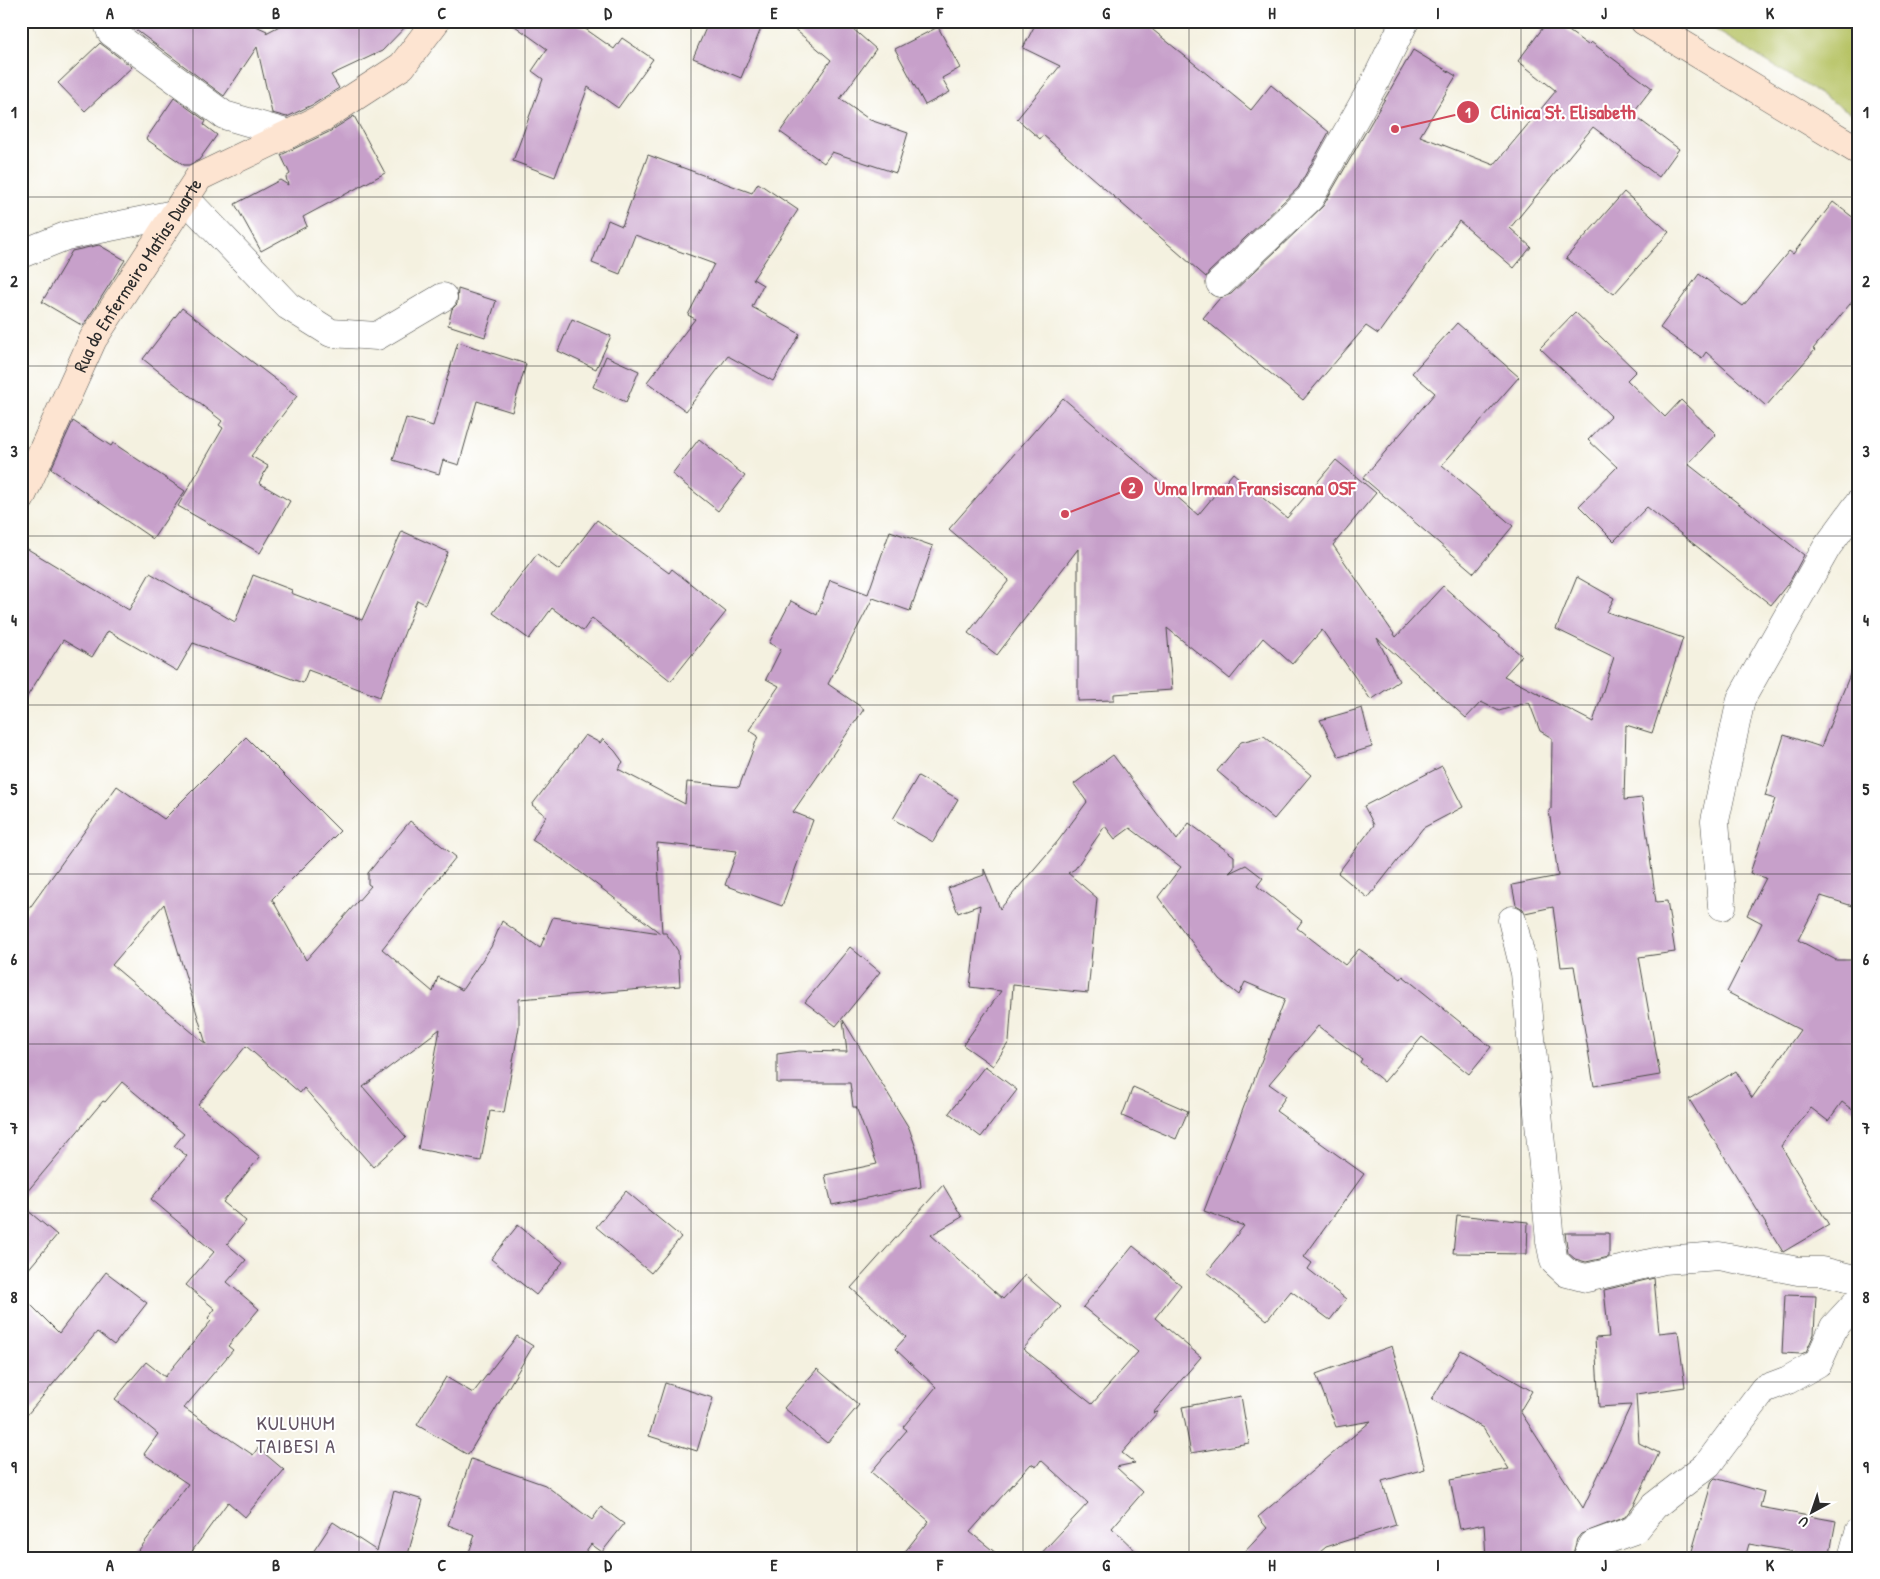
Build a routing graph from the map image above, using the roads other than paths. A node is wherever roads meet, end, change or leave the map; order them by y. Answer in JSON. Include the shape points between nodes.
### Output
{"nodes":[{"id":1,"x":107,"y":21,"type":"edge"},
{"id":2,"x":436,"y":21,"type":"edge"},
{"id":3,"x":1405,"y":21,"type":"edge"},
{"id":4,"x":1644,"y":21,"type":"edge"},
{"id":5,"x":289,"y":134,"type":"junction"},
{"id":6,"x":1859,"y":151,"type":"edge"},
{"id":7,"x":180,"y":206,"type":"junction"},
{"id":8,"x":21,"y":254,"type":"edge"},
{"id":9,"x":1220,"y":283,"type":"dead end"},
{"id":10,"x":443,"y":297,"type":"dead end"},
{"id":11,"x":21,"y":498,"type":"edge"},
{"id":12,"x":1859,"y":502,"type":"edge"},
{"id":13,"x":1722,"y":906,"type":"dead end"},
{"id":14,"x":1512,"y":920,"type":"dead end"},
{"id":15,"x":1859,"y":1280,"type":"edge"},
{"id":16,"x":1859,"y":1300,"type":"edge"},
{"id":17,"x":1859,"y":1532,"type":"edge"},
{"id":18,"x":1587,"y":1558,"type":"edge"},
{"id":19,"x":1852,"y":1558,"type":"edge"}],
"edges":[{"from":1,"to":5,"type":"street","via":[[111,32],[224,115]]},
{"from":2,"to":5,"type":"street","name":"Rua do Enfermeiro Matias Duarte","via":[[402,66],[322,118]]},
{"from":3,"to":9,"type":"street","via":[[1373,86],[1310,198]]},
{"from":4,"to":6,"type":"street"},
{"from":5,"to":7,"type":"street","name":"Rua do Enfermeiro Matias Duarte","via":[[199,177]]},
{"from":7,"to":8,"type":"street","via":[[66,236]]},
{"from":7,"to":10,"type":"street","via":[[288,306],[331,332],[377,336]]},
{"from":7,"to":11,"type":"street","name":"Rua do Enfermeiro Matias Duarte","via":[[93,339]]},
{"from":12,"to":13,"type":"street","via":[[1827,547],[1741,699],[1715,822]]},
{"from":14,"to":15,"type":"street","via":[[1525,973],[1554,1261],[1567,1274],[1586,1278],[1664,1260],[1719,1256],[1798,1271],[1822,1271]]},
{"from":16,"to":18,"type":"street","via":[[1834,1327],[1818,1363],[1764,1390],[1708,1464],[1654,1506],[1634,1530],[1592,1545]]},
{"from":17,"to":19,"type":"street"}]}
